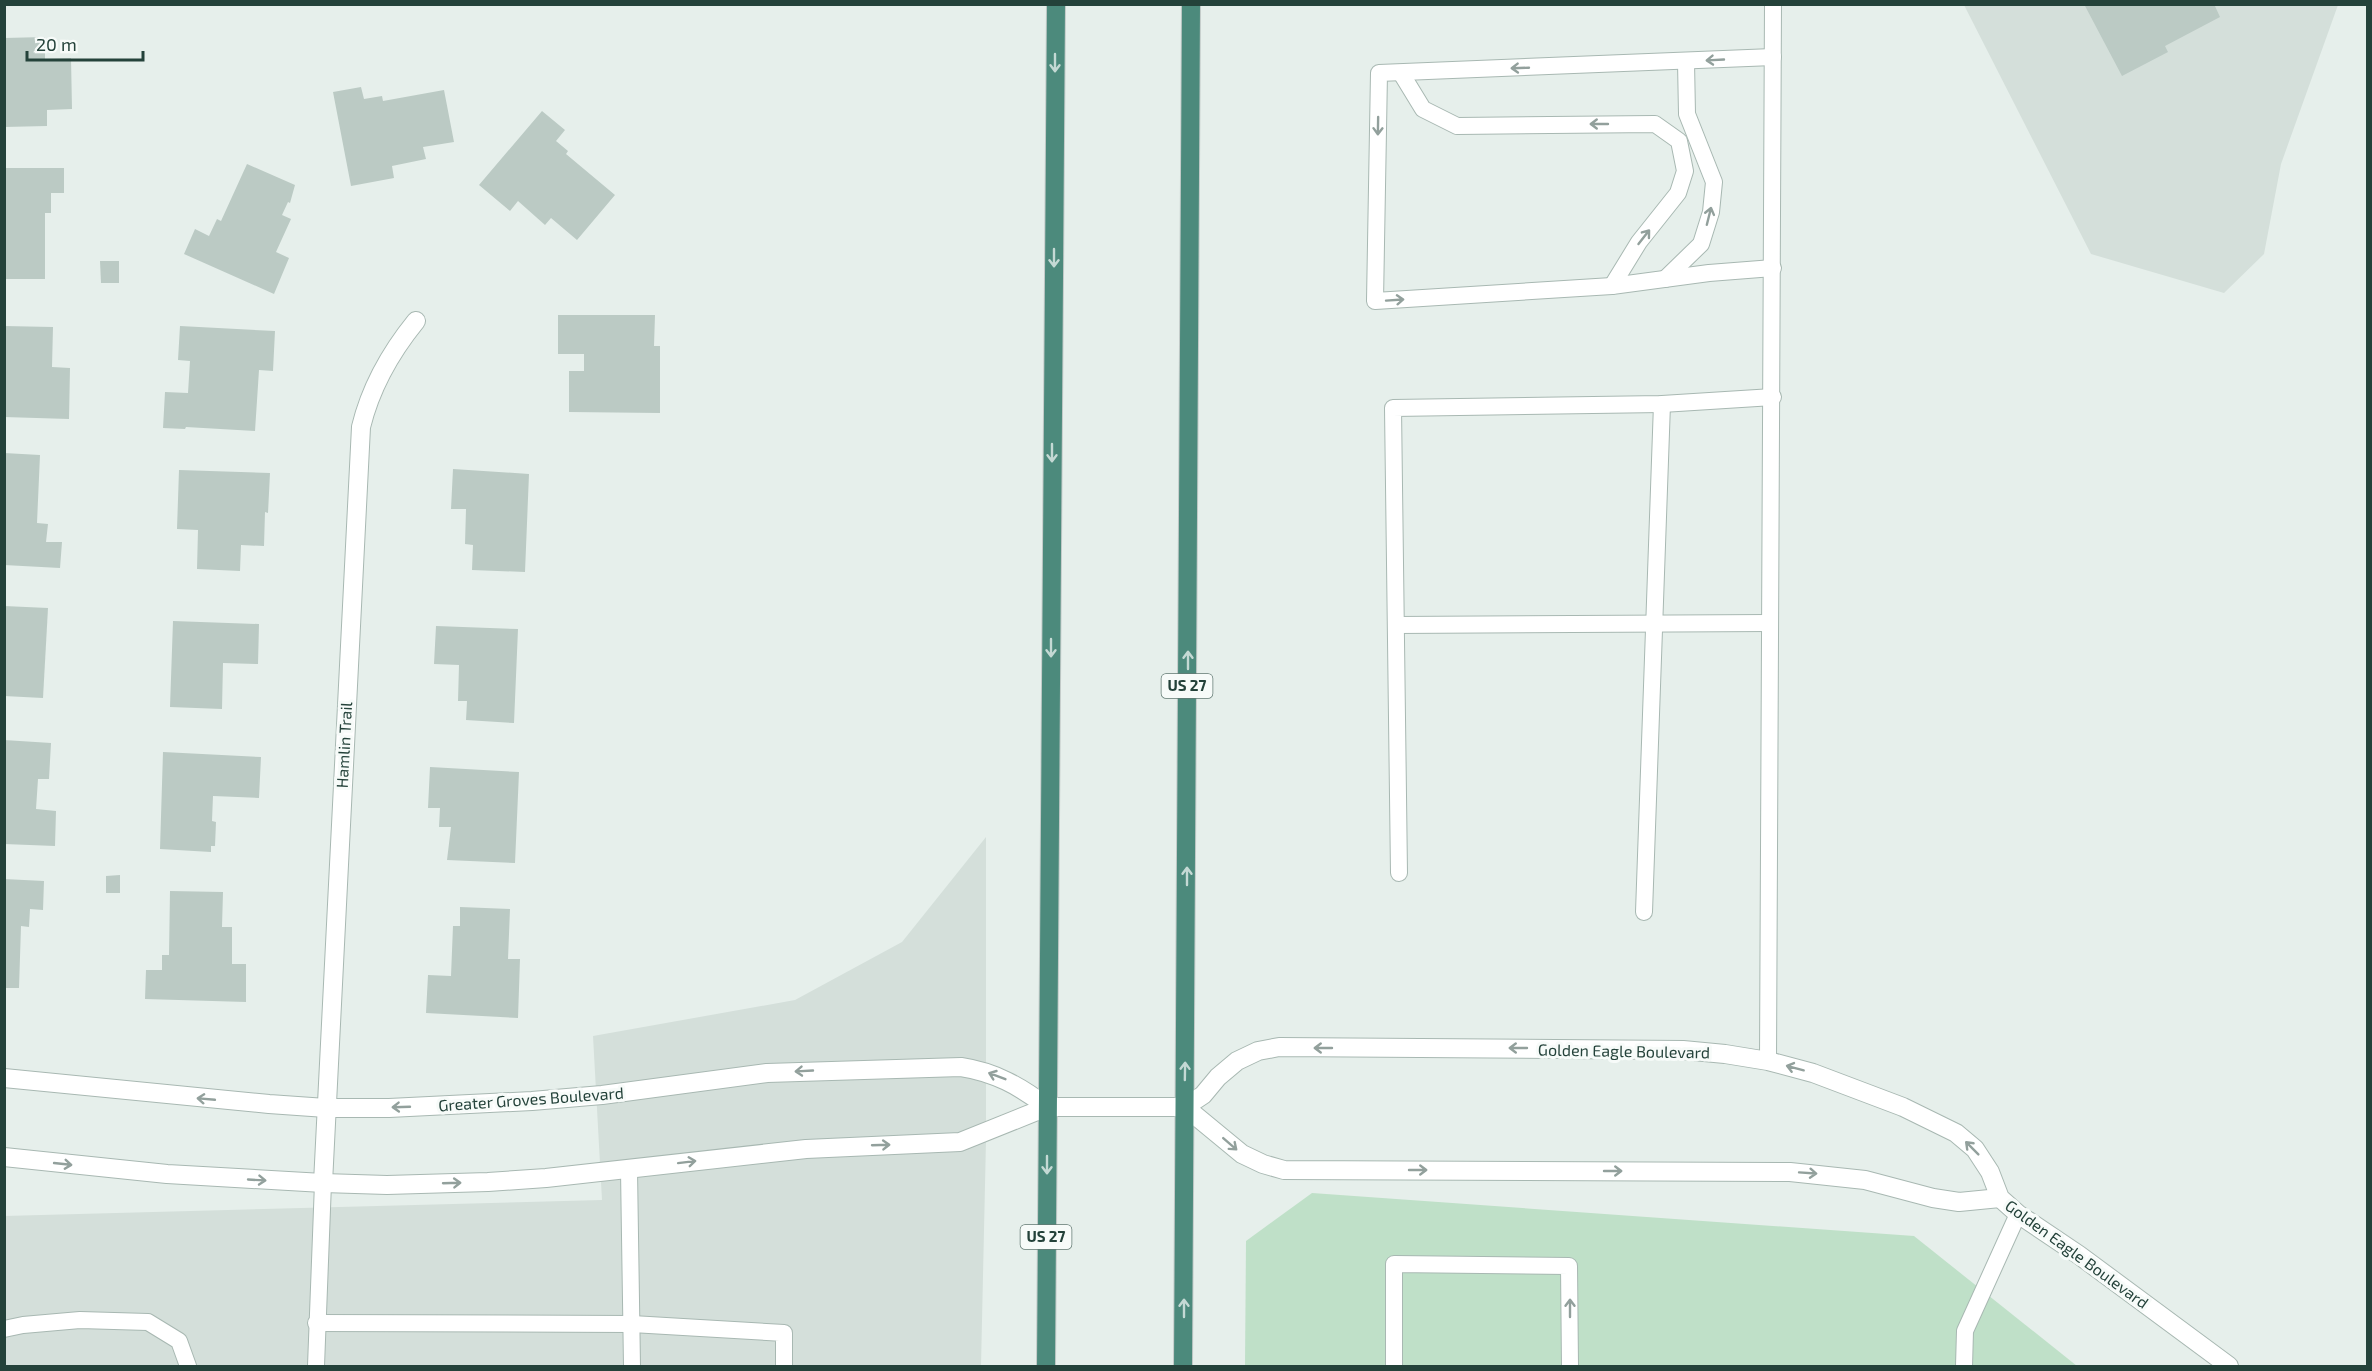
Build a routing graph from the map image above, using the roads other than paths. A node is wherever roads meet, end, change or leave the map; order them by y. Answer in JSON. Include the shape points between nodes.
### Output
{"nodes":[{"id":1,"x":1056,"y":4,"type":"edge"},
{"id":2,"x":1191,"y":4,"type":"edge"},
{"id":3,"x":1773,"y":4,"type":"edge"},
{"id":4,"x":1773,"y":57,"type":"junction"},
{"id":5,"x":1686,"y":62,"type":"junction"},
{"id":6,"x":1401,"y":73,"type":"junction"},
{"id":7,"x":1773,"y":268,"type":"junction"},
{"id":8,"x":1665,"y":279,"type":"junction"},
{"id":9,"x":1612,"y":286,"type":"junction"},
{"id":10,"x":416,"y":321,"type":"dead end"},
{"id":11,"x":1773,"y":398,"type":"junction"},
{"id":12,"x":1662,"y":404,"type":"junction"},
{"id":13,"x":1770,"y":623,"type":"junction"},
{"id":14,"x":1653,"y":624,"type":"junction"},
{"id":15,"x":1396,"y":625,"type":"junction"},
{"id":16,"x":1399,"y":873,"type":"dead end"},
{"id":17,"x":1644,"y":912,"type":"dead end"},
{"id":18,"x":1768,"y":1061,"type":"junction"},
{"id":19,"x":4,"y":1078,"type":"edge"},
{"id":20,"x":1047,"y":1107,"type":"junction"},
{"id":21,"x":1185,"y":1107,"type":"junction"},
{"id":22,"x":326,"y":1108,"type":"junction"},
{"id":23,"x":4,"y":1157,"type":"edge"},
{"id":24,"x":629,"y":1170,"type":"junction"},
{"id":25,"x":323,"y":1183,"type":"junction"},
{"id":26,"x":2000,"y":1198,"type":"junction"},
{"id":27,"x":2018,"y":1214,"type":"junction"},
{"id":28,"x":316,"y":1323,"type":"junction"},
{"id":29,"x":632,"y":1324,"type":"junction"},
{"id":30,"x":4,"y":1329,"type":"edge"},
{"id":31,"x":188,"y":1366,"type":"edge"},
{"id":32,"x":316,"y":1366,"type":"edge"},
{"id":33,"x":632,"y":1366,"type":"edge"},
{"id":34,"x":784,"y":1366,"type":"edge"},
{"id":35,"x":1046,"y":1366,"type":"edge"},
{"id":36,"x":1183,"y":1366,"type":"edge"},
{"id":37,"x":1394,"y":1366,"type":"edge"},
{"id":38,"x":1570,"y":1366,"type":"edge"},
{"id":39,"x":1964,"y":1366,"type":"edge"},
{"id":40,"x":2229,"y":1366,"type":"edge"}],
"edges":[{"from":1,"to":20,"type":"highway","number":"US 27","one_way":true},
{"from":21,"to":2,"type":"highway","number":"US 27","one_way":true},
{"from":3,"to":4,"type":"lane"},
{"from":4,"to":5,"type":"lane","one_way":true},
{"from":4,"to":7,"type":"lane"},
{"from":5,"to":6,"type":"lane","one_way":true},
{"from":8,"to":5,"type":"lane","one_way":true,"via":[[1701,243],[1711,212],[1714,182],[1687,114]]},
{"from":9,"to":6,"type":"lane","one_way":true,"via":[[1639,242],[1678,193],[1685,171],[1679,141],[1655,124],[1457,126],[1423,109]]},
{"from":6,"to":9,"type":"lane","one_way":true,"via":[[1379,73],[1376,301]]},
{"from":7,"to":8,"type":"lane"},
{"from":7,"to":11,"type":"lane"},
{"from":8,"to":9,"type":"lane"},
{"from":10,"to":22,"type":"street","name":"Hamlin Trail","via":[[376,380],[361,427]]},
{"from":11,"to":12,"type":"lane"},
{"from":11,"to":13,"type":"lane"},
{"from":12,"to":14,"type":"lane"},
{"from":12,"to":15,"type":"lane","via":[[1393,408]]},
{"from":13,"to":14,"type":"lane"},
{"from":13,"to":18,"type":"lane"},
{"from":14,"to":15,"type":"lane"},
{"from":14,"to":17,"type":"lane"},
{"from":15,"to":16,"type":"lane"},
{"from":18,"to":21,"type":"street","name":"Golden Eagle Boulevard","one_way":true,"via":[[1683,1050],[1279,1047],[1237,1060],[1203,1095]]},
{"from":26,"to":18,"type":"street","name":"Golden Eagle Boulevard","one_way":true,"via":[[1975,1149],[1956,1133],[1857,1089]]},
{"from":22,"to":19,"type":"street","name":"Greater Groves Boulevard","one_way":true},
{"from":20,"to":21,"type":"street"},
{"from":20,"to":22,"type":"street","name":"Greater Groves Boulevard","one_way":true,"via":[[1003,1078],[961,1067],[767,1073],[532,1101]]},
{"from":24,"to":20,"type":"street","one_way":true,"via":[[826,1148],[960,1142]]},
{"from":20,"to":35,"type":"highway","number":"US 27","one_way":true},
{"from":21,"to":26,"type":"street","one_way":true,"via":[[1242,1154],[1284,1170],[1790,1172],[1865,1180],[1959,1202]]},
{"from":36,"to":21,"type":"highway","number":"US 27","one_way":true},
{"from":22,"to":25,"type":"street","name":"Hamlin Trail"},
{"from":23,"to":25,"type":"street","one_way":true,"via":[[167,1174]]},
{"from":25,"to":24,"type":"street","one_way":true,"via":[[488,1182]]},
{"from":24,"to":29,"type":"lane"},
{"from":25,"to":28,"type":"lane"},
{"from":26,"to":27,"type":"street","name":"Golden Eagle Boulevard"},
{"from":27,"to":39,"type":"lane","via":[[1965,1331]]},
{"from":27,"to":40,"type":"street","name":"Golden Eagle Boulevard"},
{"from":28,"to":29,"type":"lane"},
{"from":28,"to":32,"type":"lane"},
{"from":29,"to":33,"type":"lane"},
{"from":29,"to":34,"type":"lane","via":[[784,1333]]},
{"from":30,"to":31,"type":"lane","via":[[80,1320],[148,1322],[179,1341]]},
{"from":38,"to":37,"type":"lane","one_way":true,"via":[[1569,1266],[1394,1264]]}]}
